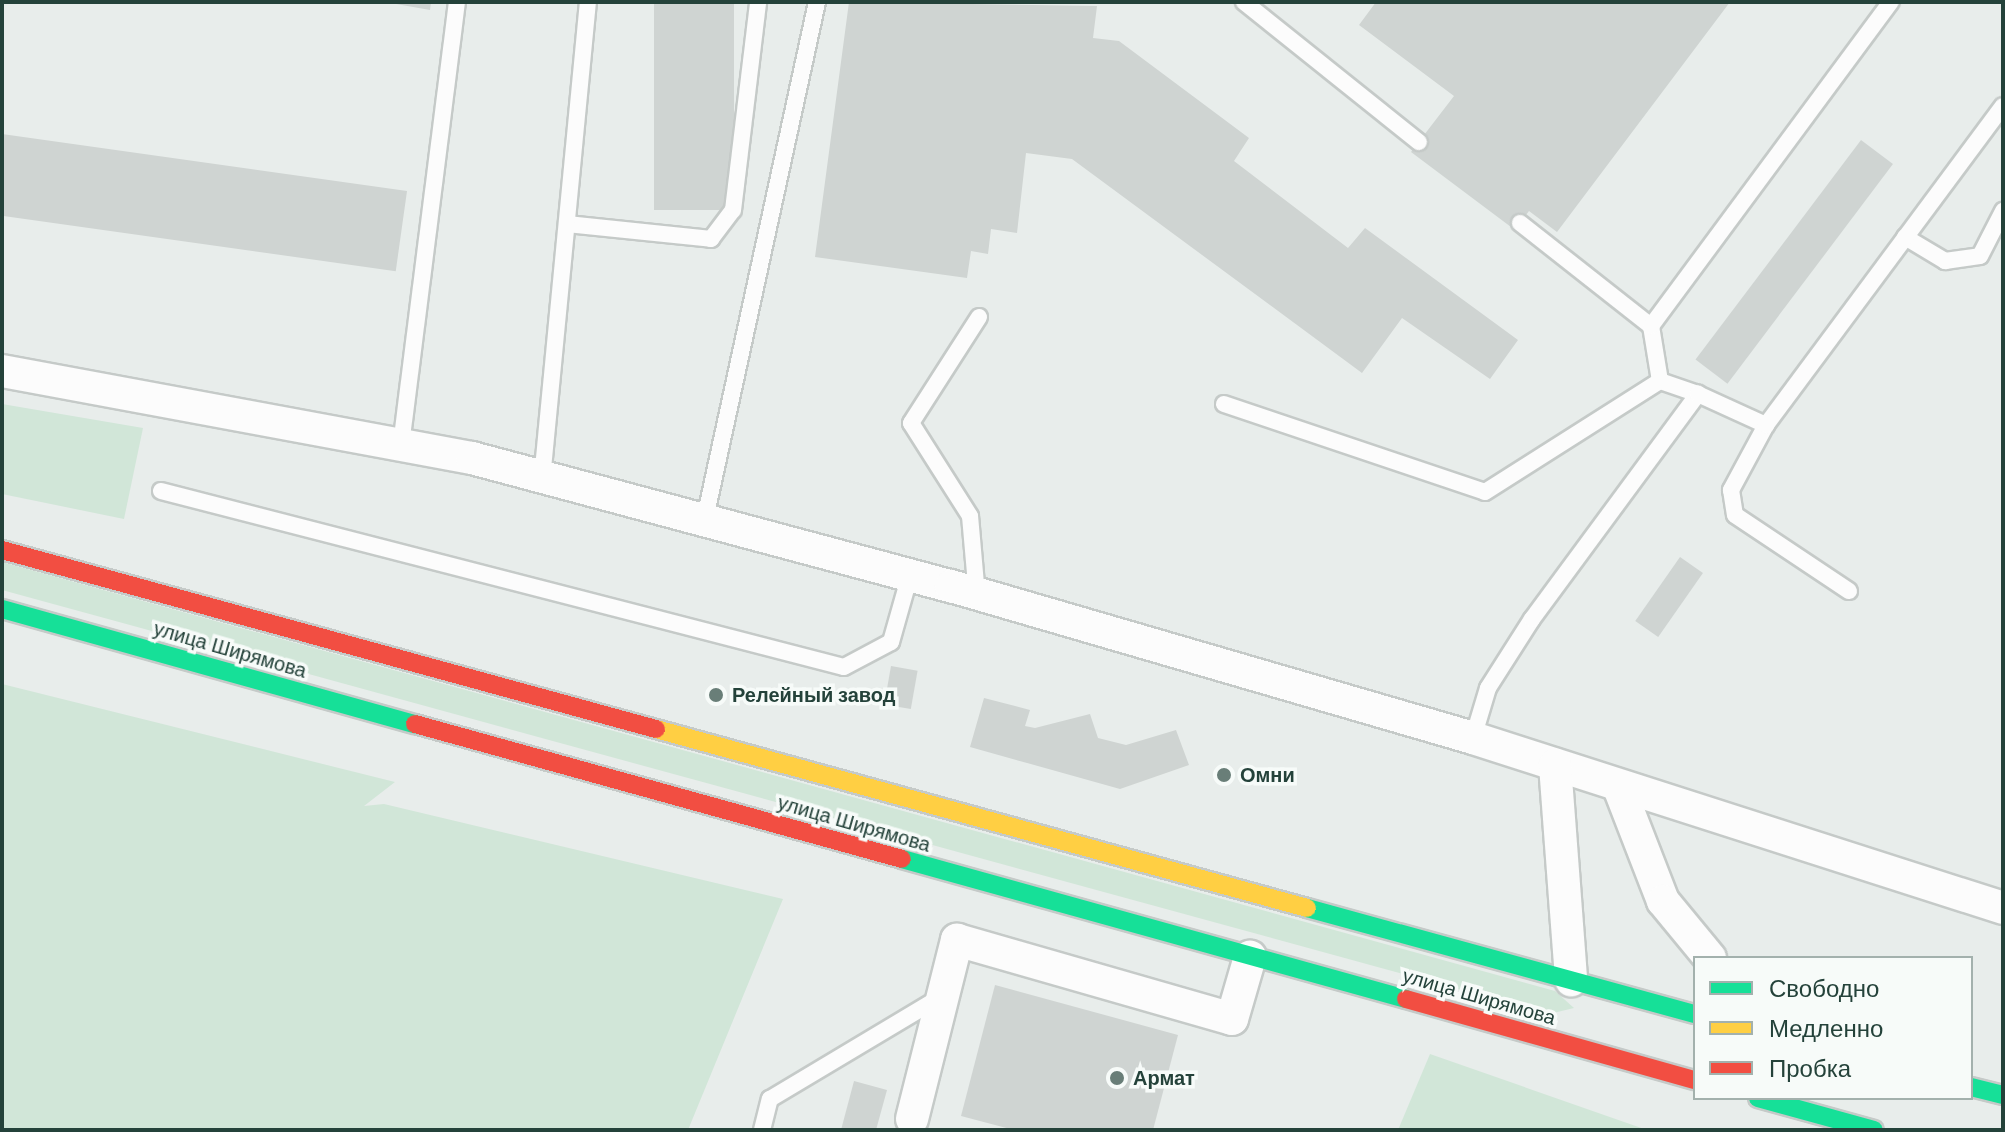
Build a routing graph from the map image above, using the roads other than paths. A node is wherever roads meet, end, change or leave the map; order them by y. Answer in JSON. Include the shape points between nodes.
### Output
{"nodes":[{"id":1,"x":457,"y":2,"type":"edge"},
{"id":2,"x":588,"y":2,"type":"edge"},
{"id":3,"x":758,"y":2,"type":"edge"},
{"id":4,"x":817,"y":2,"type":"edge"},
{"id":5,"x":1244,"y":2,"type":"edge"},
{"id":6,"x":1891,"y":2,"type":"edge"},
{"id":7,"x":2003,"y":106,"type":"edge"},
{"id":8,"x":1419,"y":142,"type":"dead end"},
{"id":9,"x":2003,"y":211,"type":"edge"},
{"id":10,"x":1520,"y":223,"type":"dead end"},
{"id":11,"x":567,"y":224,"type":"junction"},
{"id":12,"x":1905,"y":237,"type":"junction"},
{"id":13,"x":979,"y":317,"type":"dead end"},
{"id":14,"x":1651,"y":326,"type":"junction"},
{"id":15,"x":2,"y":371,"type":"edge"},
{"id":16,"x":1660,"y":381,"type":"junction"},
{"id":17,"x":1698,"y":394,"type":"junction"},
{"id":18,"x":1224,"y":404,"type":"dead end"},
{"id":19,"x":1766,"y":425,"type":"junction"},
{"id":20,"x":401,"y":445,"type":"junction"},
{"id":21,"x":541,"y":481,"type":"junction"},
{"id":22,"x":161,"y":491,"type":"dead end"},
{"id":23,"x":704,"y":523,"type":"junction"},
{"id":24,"x":2,"y":550,"type":"edge"},
{"id":25,"x":910,"y":575,"type":"junction"},
{"id":26,"x":1849,"y":591,"type":"dead end"},
{"id":27,"x":977,"y":598,"type":"junction"},
{"id":28,"x":2,"y":609,"type":"edge"},
{"id":29,"x":1473,"y":738,"type":"junction"},
{"id":30,"x":1555,"y":765,"type":"junction"},
{"id":31,"x":1620,"y":790,"type":"junction"},
{"id":32,"x":2003,"y":908,"type":"edge"},
{"id":33,"x":1708,"y":956,"type":"edge"},
{"id":34,"x":1250,"y":957,"type":"junction"},
{"id":35,"x":1571,"y":980,"type":"junction"},
{"id":36,"x":943,"y":995,"type":"junction"},
{"id":37,"x":1693,"y":1014,"type":"edge"},
{"id":38,"x":1693,"y":1079,"type":"edge"},
{"id":39,"x":1973,"y":1088,"type":"edge"},
{"id":40,"x":2003,"y":1095,"type":"edge"},
{"id":41,"x":1765,"y":1100,"type":"edge"},
{"id":42,"x":912,"y":1119,"type":"dead end"},
{"id":43,"x":1868,"y":1128,"type":"edge"},
{"id":44,"x":762,"y":1130,"type":"edge"}],
"edges":[{"from":1,"to":20,"type":"lane"},
{"from":2,"to":11,"type":"lane"},
{"from":3,"to":11,"type":"lane","via":[[733,210],[711,239]]},
{"from":4,"to":23,"type":"lane"},
{"from":5,"to":8,"type":"lane"},
{"from":6,"to":14,"type":"lane"},
{"from":7,"to":12,"type":"lane"},
{"from":9,"to":12,"type":"lane","via":[[1980,256],[1945,261]]},
{"from":10,"to":14,"type":"lane"},
{"from":11,"to":21,"type":"lane"},
{"from":12,"to":19,"type":"lane"},
{"from":13,"to":27,"type":"lane","via":[[911,423],[970,516]]},
{"from":14,"to":16,"type":"lane"},
{"from":15,"to":20,"type":"street"},
{"from":16,"to":17,"type":"lane"},
{"from":16,"to":18,"type":"lane","via":[[1485,492]]},
{"from":17,"to":19,"type":"lane"},
{"from":17,"to":29,"type":"lane","via":[[1532,619],[1488,688]]},
{"from":19,"to":26,"type":"lane","via":[[1731,490],[1735,515]]},
{"from":20,"to":21,"type":"street"},
{"from":21,"to":23,"type":"street"},
{"from":22,"to":25,"type":"lane","via":[[844,667],[891,642]]},
{"from":23,"to":25,"type":"street"},
{"from":24,"to":35,"type":"main road","name":"улица Ширямова"},
{"from":25,"to":27,"type":"street"},
{"from":27,"to":29,"type":"street"},
{"from":28,"to":34,"type":"main road","name":"улица Ширямова"},
{"from":29,"to":30,"type":"street"},
{"from":30,"to":31,"type":"street"},
{"from":30,"to":35,"type":"street"},
{"from":31,"to":32,"type":"street"},
{"from":31,"to":33,"type":"street","via":[[1663,901]]},
{"from":34,"to":36,"type":"street","via":[[1232,1019],[957,940]]},
{"from":34,"to":38,"type":"main road","name":"улица Ширямова","via":[[1634,1055]]},
{"from":35,"to":37,"type":"main road","name":"улица Ширямова","via":[[1646,1009]]},
{"from":36,"to":42,"type":"street"},
{"from":36,"to":44,"type":"lane","via":[[770,1099]]},
{"from":39,"to":40,"type":"main road"},
{"from":41,"to":43,"type":"main road"}]}
